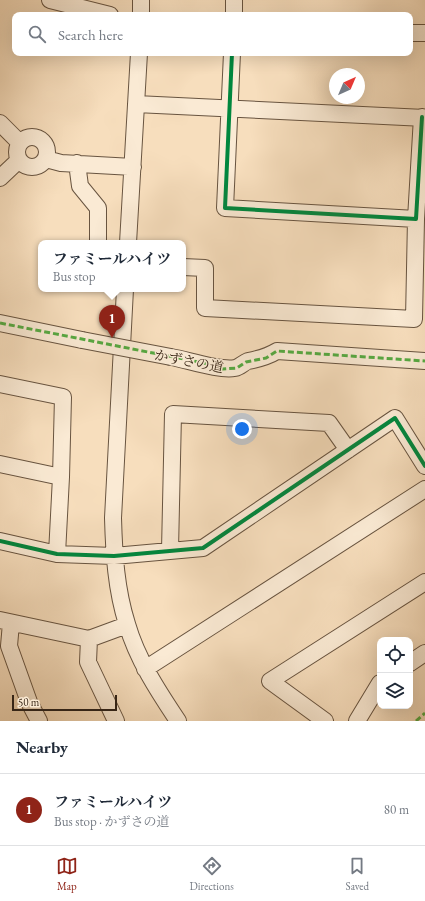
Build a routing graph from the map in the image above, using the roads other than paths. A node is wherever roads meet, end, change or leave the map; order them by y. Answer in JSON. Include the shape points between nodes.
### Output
{"nodes":[{"id":1,"x":50,"y":0,"type":"edge"},
{"id":2,"x":141,"y":0,"type":"edge"},
{"id":3,"x":234,"y":0,"type":"edge"},
{"id":4,"x":98,"y":12,"type":"edge"},
{"id":5,"x":141,"y":12,"type":"edge"},
{"id":6,"x":234,"y":12,"type":"edge"},
{"id":7,"x":413,"y":33,"type":"edge"},
{"id":8,"x":425,"y":33,"type":"edge"},
{"id":9,"x":139,"y":56,"type":"edge"},
{"id":10,"x":232,"y":56,"type":"edge"},
{"id":11,"x":136,"y":104,"type":"junction"},
{"id":12,"x":229,"y":108,"type":"junction"},
{"id":13,"x":424,"y":118,"type":"edge"},
{"id":14,"x":0,"y":123,"type":"edge"},
{"id":15,"x":20,"y":143,"type":"junction"},
{"id":16,"x":46,"y":159,"type":"junction"},
{"id":17,"x":19,"y":160,"type":"junction"},
{"id":18,"x":77,"y":163,"type":"junction"},
{"id":19,"x":133,"y":167,"type":"junction"},
{"id":20,"x":0,"y":178,"type":"edge"},
{"id":21,"x":416,"y":219,"type":"junction"},
{"id":22,"x":98,"y":240,"type":"edge"},
{"id":23,"x":128,"y":240,"type":"edge"},
{"id":24,"x":186,"y":267,"type":"edge"},
{"id":25,"x":125,"y":292,"type":"edge"},
{"id":26,"x":0,"y":323,"type":"edge"},
{"id":27,"x":425,"y":361,"type":"edge"},
{"id":28,"x":0,"y":384,"type":"edge"},
{"id":29,"x":348,"y":450,"type":"junction"},
{"id":30,"x":0,"y":464,"type":"edge"},
{"id":31,"x":425,"y":466,"type":"edge"},
{"id":32,"x":61,"y":477,"type":"junction"},
{"id":33,"x":425,"y":489,"type":"edge"},
{"id":34,"x":0,"y":541,"type":"edge"},
{"id":35,"x":170,"y":550,"type":"junction"},
{"id":36,"x":57,"y":554,"type":"junction"},
{"id":37,"x":114,"y":556,"type":"junction"},
{"id":38,"x":425,"y":582,"type":"edge"},
{"id":39,"x":6,"y":621,"type":"edge"},
{"id":40,"x":127,"y":625,"type":"junction"},
{"id":41,"x":88,"y":639,"type":"junction"},
{"id":42,"x":425,"y":653,"type":"edge"},
{"id":43,"x":413,"y":661,"type":"edge"},
{"id":44,"x":145,"y":669,"type":"junction"},
{"id":45,"x":377,"y":688,"type":"edge"},
{"id":46,"x":39,"y":721,"type":"edge"},
{"id":47,"x":116,"y":721,"type":"edge"},
{"id":48,"x":178,"y":721,"type":"edge"},
{"id":49,"x":325,"y":721,"type":"edge"},
{"id":50,"x":358,"y":721,"type":"edge"}],
"edges":[{"from":1,"to":4,"type":"street"},
{"from":2,"to":5,"type":"street"},
{"from":3,"to":6,"type":"street"},
{"from":7,"to":8,"type":"street"},
{"from":9,"to":11,"type":"street"},
{"from":10,"to":12,"type":"street"},
{"from":11,"to":12,"type":"street"},
{"from":11,"to":19,"type":"street"},
{"from":12,"to":13,"type":"street"},
{"from":12,"to":21,"type":"street","via":[[225,208]]},
{"from":13,"to":21,"type":"street"},
{"from":14,"to":15,"type":"street"},
{"from":15,"to":16,"type":"street","via":[[27,138],[39,138],[47,147]]},
{"from":15,"to":17,"type":"street","via":[[17,152]]},
{"from":16,"to":17,"type":"street","via":[[38,167],[32,168]]},
{"from":16,"to":18,"type":"street","via":[[61,163]]},
{"from":17,"to":20,"type":"street"},
{"from":18,"to":19,"type":"street"},
{"from":18,"to":22,"type":"street","via":[[80,186],[98,208]]},
{"from":19,"to":23,"type":"street"},
{"from":21,"to":24,"type":"street","via":[[414,319],[205,308],[205,268]]},
{"from":25,"to":37,"type":"street","via":[[113,518]]},
{"from":26,"to":27,"type":"street","name":"かずさの道","bridge":true,"via":[[223,369],[237,368],[246,362],[266,358],[277,351]]},
{"from":28,"to":32,"type":"street","via":[[63,398]]},
{"from":29,"to":31,"type":"street","via":[[396,418]]},
{"from":29,"to":35,"type":"street","via":[[203,548]]},
{"from":29,"to":35,"type":"street","via":[[329,423],[173,414]]},
{"from":30,"to":32,"type":"street"},
{"from":32,"to":36,"type":"street"},
{"from":33,"to":44,"type":"street"},
{"from":34,"to":36,"type":"street"},
{"from":35,"to":37,"type":"street"},
{"from":36,"to":37,"type":"street"},
{"from":37,"to":40,"type":"street","via":[[118,590]]},
{"from":38,"to":49,"type":"street","via":[[270,681]]},
{"from":39,"to":41,"type":"street"},
{"from":39,"to":46,"type":"street","via":[[9,646]]},
{"from":40,"to":41,"type":"street"},
{"from":40,"to":44,"type":"street"},
{"from":41,"to":47,"type":"street","via":[[88,662]]},
{"from":42,"to":43,"type":"street"},
{"from":44,"to":48,"type":"street"},
{"from":45,"to":50,"type":"street"}]}
